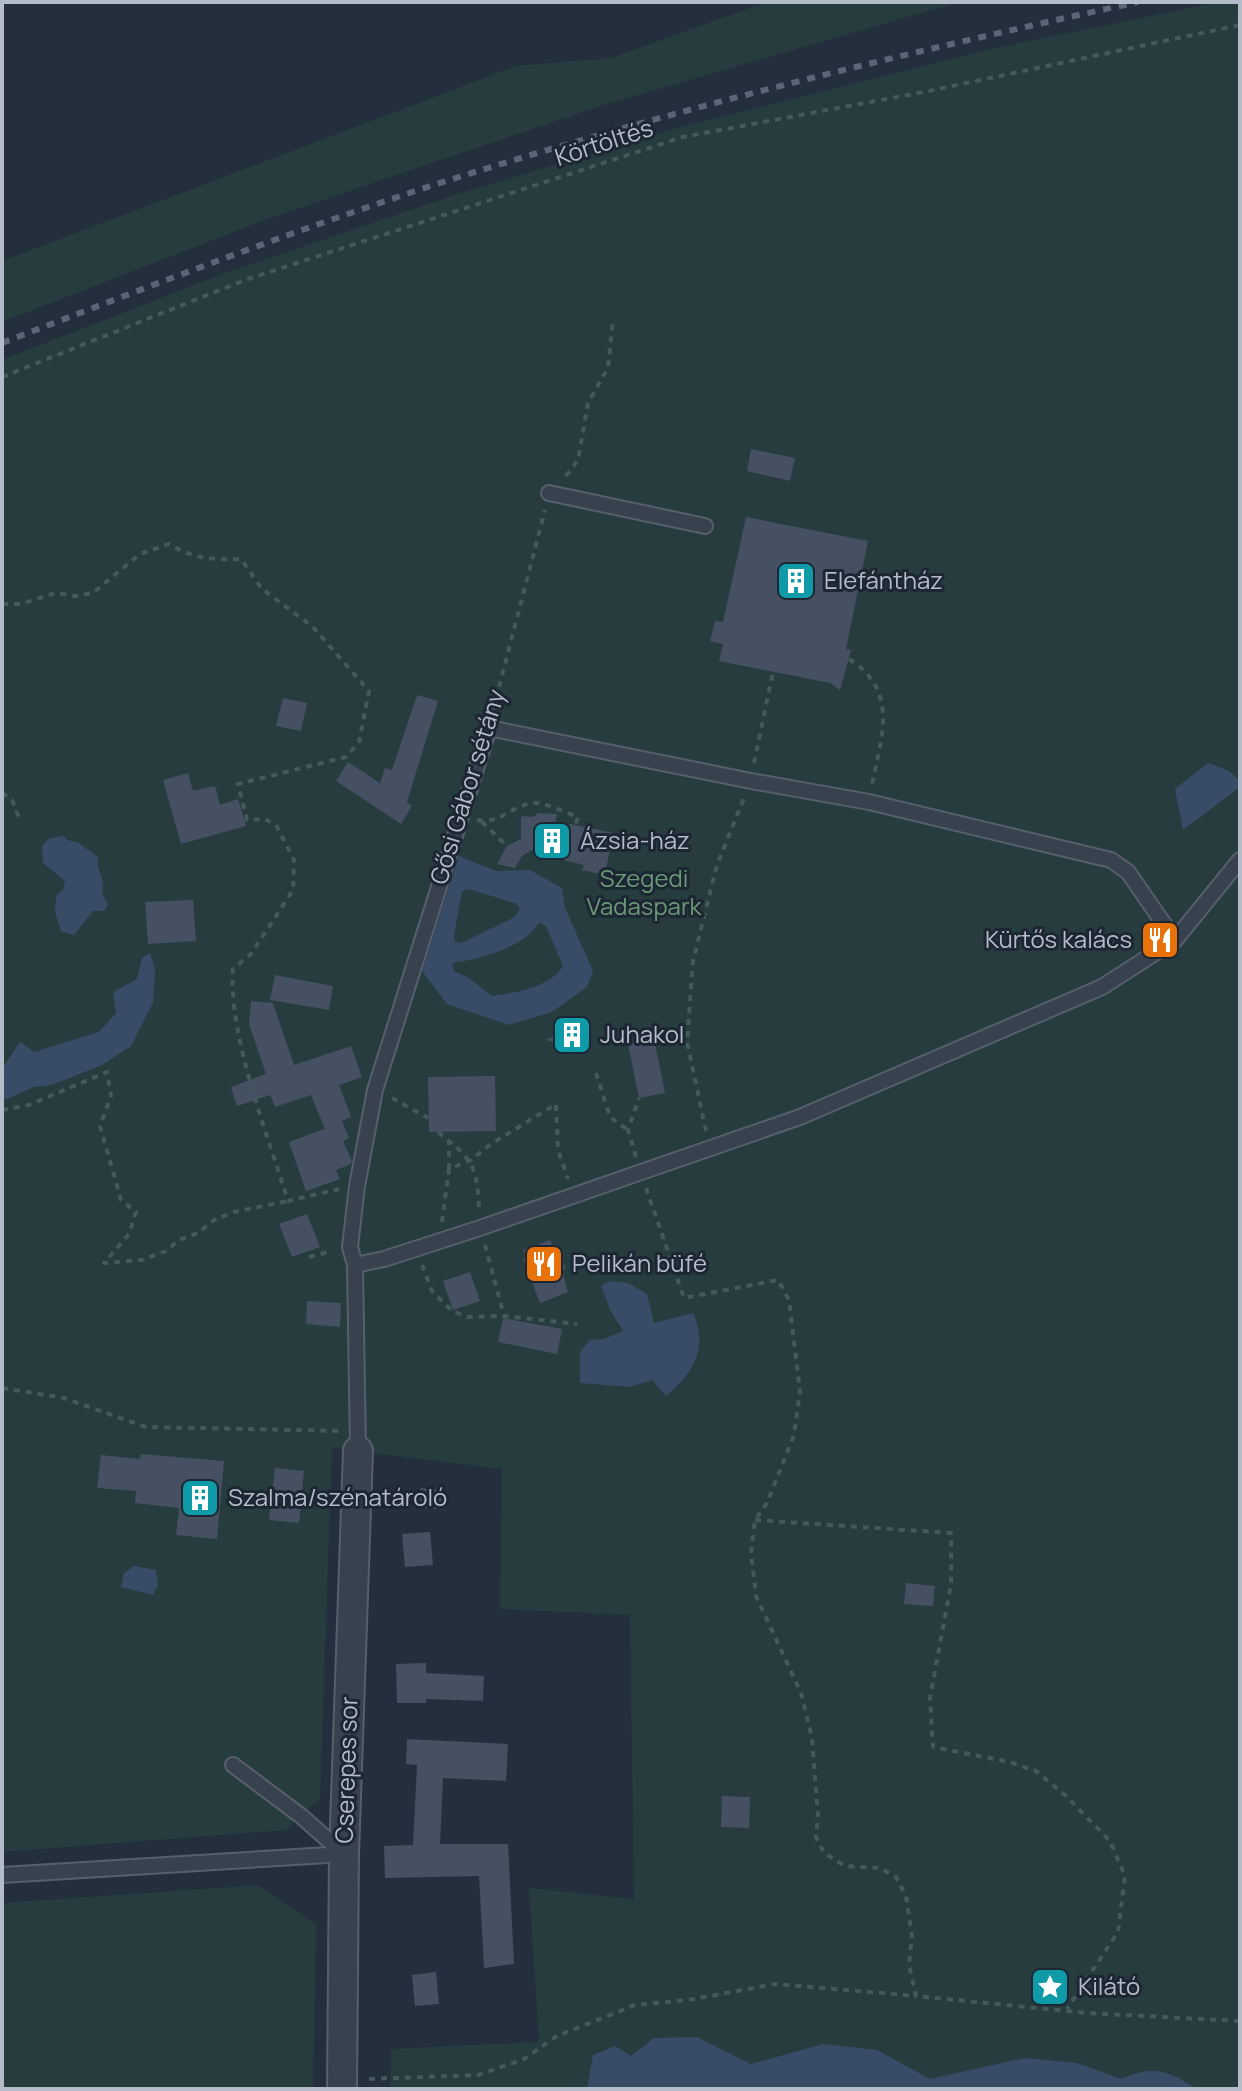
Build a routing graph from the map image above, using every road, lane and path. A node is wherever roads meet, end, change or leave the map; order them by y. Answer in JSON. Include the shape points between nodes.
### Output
{"nodes":[{"id":1,"x":1240,"y":25,"type":"edge"},
{"id":2,"x":613,"y":320,"type":"dead end"},
{"id":3,"x":2,"y":377,"type":"edge"},
{"id":4,"x":549,"y":493,"type":"junction"},
{"id":5,"x":705,"y":526,"type":"dead end"},
{"id":6,"x":2,"y":604,"type":"edge"},
{"id":7,"x":849,"y":659,"type":"dead end"},
{"id":8,"x":773,"y":672,"type":"dead end"},
{"id":9,"x":489,"y":728,"type":"junction"},
{"id":10,"x":751,"y":781,"type":"junction"},
{"id":11,"x":2,"y":793,"type":"edge"},
{"id":12,"x":869,"y":802,"type":"junction"},
{"id":13,"x":459,"y":815,"type":"junction"},
{"id":14,"x":19,"y":818,"type":"dead end"},
{"id":15,"x":482,"y":822,"type":"junction"},
{"id":16,"x":575,"y":825,"type":"dead end"},
{"id":17,"x":507,"y":846,"type":"dead end"},
{"id":18,"x":1240,"y":860,"type":"edge"},
{"id":19,"x":1175,"y":940,"type":"junction"},
{"id":20,"x":596,"y":1073,"type":"dead end"},
{"id":21,"x":375,"y":1090,"type":"junction"},
{"id":22,"x":639,"y":1098,"type":"dead end"},
{"id":23,"x":2,"y":1110,"type":"edge"},
{"id":24,"x":428,"y":1118,"type":"dead end"},
{"id":25,"x":628,"y":1130,"type":"junction"},
{"id":26,"x":438,"y":1132,"type":"dead end"},
{"id":27,"x":449,"y":1141,"type":"junction"},
{"id":28,"x":710,"y":1149,"type":"junction"},
{"id":29,"x":471,"y":1160,"type":"junction"},
{"id":30,"x":449,"y":1169,"type":"junction"},
{"id":31,"x":642,"y":1173,"type":"junction"},
{"id":32,"x":357,"y":1186,"type":"junction"},
{"id":33,"x":574,"y":1196,"type":"junction"},
{"id":34,"x":288,"y":1201,"type":"junction"},
{"id":35,"x":480,"y":1228,"type":"junction"},
{"id":36,"x":440,"y":1240,"type":"junction"},
{"id":37,"x":415,"y":1248,"type":"junction"},
{"id":38,"x":355,"y":1265,"type":"junction"},
{"id":39,"x":504,"y":1316,"type":"junction"},
{"id":40,"x":577,"y":1324,"type":"dead end"},
{"id":41,"x":2,"y":1388,"type":"edge"},
{"id":42,"x":358,"y":1441,"type":"junction"},
{"id":43,"x":755,"y":1520,"type":"junction"},
{"id":44,"x":233,"y":1765,"type":"dead end"},
{"id":45,"x":344,"y":1854,"type":"junction"},
{"id":46,"x":2,"y":1875,"type":"edge"},
{"id":47,"x":916,"y":1996,"type":"junction"},
{"id":48,"x":1067,"y":2009,"type":"junction"},
{"id":49,"x":1240,"y":2021,"type":"edge"},
{"id":50,"x":391,"y":2078,"type":"dead end"},
{"id":51,"x":342,"y":2089,"type":"edge"}],
"edges":[{"from":1,"to":3,"type":"path","name":"Körtöltés","via":[[683,137],[245,280]]},
{"from":2,"to":4,"type":"path","name":"Gősi Gábor sétány","via":[[608,368],[588,403],[578,460]]},
{"from":4,"to":5,"type":"lane"},
{"from":4,"to":9,"type":"path","name":"Gősi Gábor sétány"},
{"from":6,"to":34,"type":"path","via":[[55,593],[93,593],[140,554],[169,544],[208,561],[241,559],[262,589],[312,626],[369,691],[359,742],[346,757],[238,784],[247,820],[265,819],[276,825],[294,860],[293,890],[251,954],[233,969],[232,985],[244,1056]]},
{"from":7,"to":12,"type":"path","via":[[870,676],[882,699],[884,724]]},
{"from":8,"to":10,"type":"path"},
{"from":9,"to":10,"type":"lane"},
{"from":9,"to":13,"type":"lane","name":"Gősi Gábor sétány"},
{"from":10,"to":12,"type":"lane"},
{"from":10,"to":28,"type":"path","via":[[717,865],[693,961],[687,1042]]},
{"from":11,"to":14,"type":"path","via":[[12,800]]},
{"from":12,"to":19,"type":"lane","via":[[1111,860],[1128,872]]},
{"from":13,"to":15,"type":"path"},
{"from":13,"to":21,"type":"lane","name":"Gősi Gábor sétány"},
{"from":15,"to":16,"type":"path","via":[[537,802],[578,817]]},
{"from":15,"to":17,"type":"path"},
{"from":18,"to":19,"type":"lane"},
{"from":19,"to":28,"type":"lane","via":[[1102,987],[800,1117]]},
{"from":20,"to":25,"type":"path","via":[[610,1117]]},
{"from":21,"to":24,"type":"path"},
{"from":21,"to":32,"type":"lane","name":"Gősi Gábor sétány"},
{"from":22,"to":25,"type":"path"},
{"from":23,"to":34,"type":"path","via":[[29,1105],[107,1072],[111,1096],[100,1126],[121,1200],[136,1212],[129,1234],[104,1263],[142,1260],[214,1220]]},
{"from":25,"to":31,"type":"path"},
{"from":26,"to":27,"type":"path"},
{"from":27,"to":29,"type":"path"},
{"from":27,"to":30,"type":"path"},
{"from":28,"to":31,"type":"lane"},
{"from":29,"to":30,"type":"path"},
{"from":29,"to":33,"type":"path","via":[[556,1104],[558,1150]]},
{"from":29,"to":35,"type":"path"},
{"from":30,"to":36,"type":"path"},
{"from":31,"to":33,"type":"lane"},
{"from":31,"to":43,"type":"path","via":[[684,1298],[778,1280],[789,1300],[800,1391],[794,1435]]},
{"from":32,"to":34,"type":"path"},
{"from":32,"to":38,"type":"lane","name":"Gősi Gábor sétány","via":[[350,1247]]},
{"from":33,"to":35,"type":"lane"},
{"from":35,"to":36,"type":"lane"},
{"from":35,"to":39,"type":"path"},
{"from":36,"to":37,"type":"lane"},
{"from":37,"to":38,"type":"lane"},
{"from":37,"to":39,"type":"path","via":[[432,1291],[452,1311],[467,1317]]},
{"from":38,"to":42,"type":"lane","name":"Gősi Gábor sétány"},
{"from":39,"to":40,"type":"path"},
{"from":41,"to":42,"type":"path","via":[[64,1398],[146,1427]]},
{"from":42,"to":45,"type":"street","name":"Cserepes sor"},
{"from":43,"to":47,"type":"path","via":[[751,1552],[756,1596],[801,1693],[812,1738],[816,1837],[824,1853],[845,1866],[880,1868],[896,1877],[906,1896]]},
{"from":43,"to":48,"type":"path","via":[[951,1533],[951,1584],[930,1698],[933,1747],[1036,1771],[1110,1841],[1125,1876],[1118,1932]]},
{"from":44,"to":45,"type":"lane"},
{"from":45,"to":46,"type":"lane"},
{"from":45,"to":51,"type":"street","name":"Cserepes sor"},
{"from":47,"to":48,"type":"path"},
{"from":47,"to":50,"type":"path","via":[[775,1984],[635,2005],[557,2036],[524,2059],[478,2075]]},
{"from":48,"to":49,"type":"path"}]}
